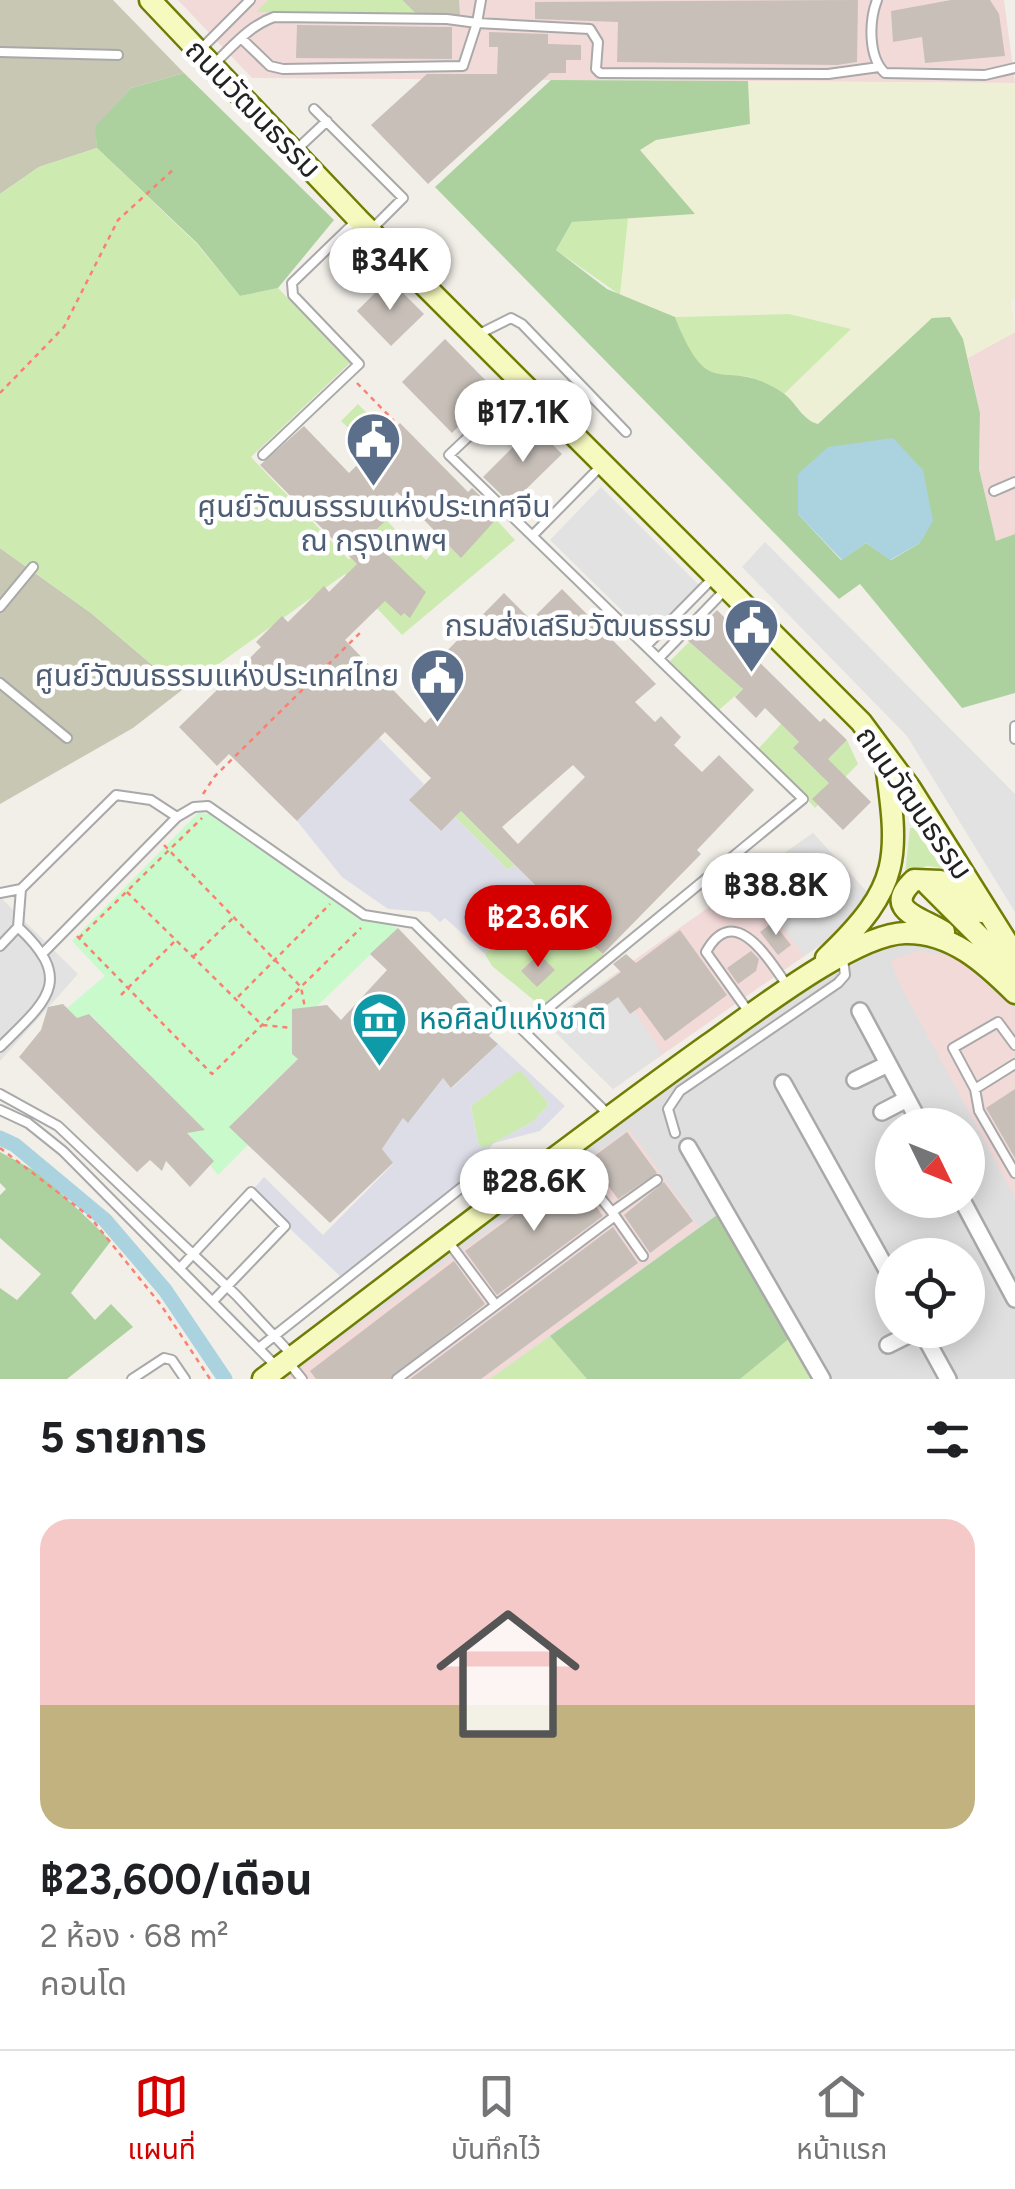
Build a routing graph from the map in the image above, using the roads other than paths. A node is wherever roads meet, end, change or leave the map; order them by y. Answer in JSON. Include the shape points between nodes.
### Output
{"nodes":[{"id":1,"x":150,"y":0,"type":"edge"},
{"id":2,"x":250,"y":0,"type":"edge"},
{"id":3,"x":481,"y":0,"type":"edge"},
{"id":4,"x":877,"y":0,"type":"edge"},
{"id":5,"x":477,"y":23,"type":"junction"},
{"id":6,"x":241,"y":38,"type":"junction"},
{"id":7,"x":0,"y":52,"type":"edge"},
{"id":8,"x":118,"y":55,"type":"dead end"},
{"id":9,"x":206,"y":58,"type":"junction"},
{"id":10,"x":879,"y":67,"type":"junction"},
{"id":11,"x":1015,"y":68,"type":"edge"},
{"id":12,"x":314,"y":109,"type":"dead end"},
{"id":13,"x":327,"y":122,"type":"junction"},
{"id":14,"x":295,"y":151,"type":"junction"},
{"id":15,"x":364,"y":225,"type":"junction"},
{"id":16,"x":475,"y":336,"type":"junction"},
{"id":17,"x":502,"y":404,"type":"dead end"},
{"id":18,"x":626,"y":432,"type":"dead end"},
{"id":19,"x":263,"y":455,"type":"dead end"},
{"id":20,"x":603,"y":464,"type":"junction"},
{"id":21,"x":1015,"y":482,"type":"edge"},
{"id":22,"x":994,"y":492,"type":"dead end"},
{"id":23,"x":533,"y":535,"type":"junction"},
{"id":24,"x":33,"y":566,"type":"dead end"},
{"id":25,"x":720,"y":583,"type":"junction"},
{"id":26,"x":0,"y":607,"type":"edge"},
{"id":27,"x":648,"y":645,"type":"junction"},
{"id":28,"x":660,"y":657,"type":"junction"},
{"id":29,"x":0,"y":682,"type":"edge"},
{"id":30,"x":1015,"y":726,"type":"edge"},
{"id":31,"x":67,"y":738,"type":"dead end"},
{"id":32,"x":1015,"y":739,"type":"edge"},
{"id":33,"x":884,"y":750,"type":"junction"},
{"id":34,"x":177,"y":817,"type":"junction"},
{"id":35,"x":908,"y":887,"type":"junction"},
{"id":36,"x":21,"y":889,"type":"junction"},
{"id":37,"x":0,"y":893,"type":"edge"},
{"id":38,"x":18,"y":927,"type":"junction"},
{"id":39,"x":998,"y":927,"type":"junction"},
{"id":40,"x":0,"y":946,"type":"edge"},
{"id":41,"x":45,"y":951,"type":"junction"},
{"id":42,"x":970,"y":951,"type":"junction"},
{"id":43,"x":1015,"y":955,"type":"edge"},
{"id":44,"x":842,"y":958,"type":"junction"},
{"id":45,"x":814,"y":970,"type":"junction"},
{"id":46,"x":1015,"y":972,"type":"edge"},
{"id":47,"x":789,"y":988,"type":"junction"},
{"id":48,"x":1015,"y":994,"type":"edge"},
{"id":49,"x":860,"y":1011,"type":"dead end"},
{"id":50,"x":750,"y":1015,"type":"junction"},
{"id":51,"x":1015,"y":1025,"type":"edge"},
{"id":52,"x":524,"y":1028,"type":"junction"},
{"id":53,"x":1006,"y":1032,"type":"junction"},
{"id":54,"x":1015,"y":1045,"type":"edge"},
{"id":55,"x":0,"y":1047,"type":"edge"},
{"id":56,"x":888,"y":1064,"type":"junction"},
{"id":57,"x":1015,"y":1064,"type":"edge"},
{"id":58,"x":855,"y":1080,"type":"dead end"},
{"id":59,"x":783,"y":1083,"type":"dead end"},
{"id":60,"x":975,"y":1089,"type":"junction"},
{"id":61,"x":0,"y":1094,"type":"edge"},
{"id":62,"x":907,"y":1098,"type":"junction"},
{"id":63,"x":889,"y":1108,"type":"edge"},
{"id":64,"x":913,"y":1108,"type":"edge"},
{"id":65,"x":0,"y":1110,"type":"edge"},
{"id":66,"x":610,"y":1116,"type":"junction"},
{"id":67,"x":675,"y":1134,"type":"dead end"},
{"id":68,"x":688,"y":1147,"type":"dead end"},
{"id":69,"x":564,"y":1151,"type":"junction"},
{"id":70,"x":542,"y":1167,"type":"junction"},
{"id":71,"x":1015,"y":1173,"type":"edge"},
{"id":72,"x":656,"y":1180,"type":"dead end"},
{"id":73,"x":613,"y":1214,"type":"junction"},
{"id":74,"x":972,"y":1218,"type":"edge"},
{"id":75,"x":446,"y":1240,"type":"junction"},
{"id":76,"x":875,"y":1248,"type":"edge"},
{"id":77,"x":192,"y":1254,"type":"junction"},
{"id":78,"x":643,"y":1256,"type":"dead end"},
{"id":79,"x":180,"y":1268,"type":"junction"},
{"id":80,"x":227,"y":1287,"type":"junction"},
{"id":81,"x":1015,"y":1299,"type":"edge"},
{"id":82,"x":213,"y":1301,"type":"junction"},
{"id":83,"x":496,"y":1304,"type":"junction"},
{"id":84,"x":274,"y":1336,"type":"junction"},
{"id":85,"x":258,"y":1348,"type":"junction"},
{"id":86,"x":930,"y":1348,"type":"edge"},
{"id":87,"x":280,"y":1366,"type":"edge"},
{"id":88,"x":132,"y":1379,"type":"edge"},
{"id":89,"x":185,"y":1379,"type":"edge"},
{"id":90,"x":302,"y":1379,"type":"edge"},
{"id":91,"x":397,"y":1379,"type":"edge"},
{"id":92,"x":822,"y":1379,"type":"edge"},
{"id":93,"x":948,"y":1379,"type":"edge"}],
"edges":[{"from":1,"to":9,"type":"street","name":"ถนนวัฒนธรรม"},
{"from":2,"to":9,"type":"lane"},
{"from":3,"to":5,"type":"lane"},
{"from":4,"to":10,"type":"lane","via":[[872,41]]},
{"from":5,"to":6,"type":"lane","via":[[274,17]]},
{"from":5,"to":6,"type":"lane","via":[[463,66],[284,69],[270,66]]},
{"from":5,"to":10,"type":"lane","via":[[590,29],[598,42],[596,69],[612,75],[828,74]]},
{"from":6,"to":9,"type":"lane"},
{"from":7,"to":8,"type":"lane"},
{"from":9,"to":14,"type":"street","name":"ถนนวัฒนธรรม"},
{"from":10,"to":11,"type":"lane","via":[[885,73],[984,75]]},
{"from":12,"to":13,"type":"lane"},
{"from":13,"to":14,"type":"lane"},
{"from":13,"to":15,"type":"lane","via":[[404,198]]},
{"from":14,"to":15,"type":"street","name":"ถนนวัฒนธรรม"},
{"from":15,"to":16,"type":"street","name":"ถนนวัฒนธรรม"},
{"from":15,"to":19,"type":"lane","via":[[292,282],[292,295],[359,364]]},
{"from":16,"to":18,"type":"lane","via":[[511,318],[522,324]]},
{"from":16,"to":20,"type":"street","name":"ถนนวัฒนธรรม"},
{"from":17,"to":23,"type":"lane","via":[[450,455]]},
{"from":20,"to":23,"type":"lane"},
{"from":20,"to":25,"type":"street","name":"ถนนวัฒนธรรม"},
{"from":21,"to":22,"type":"lane"},
{"from":23,"to":27,"type":"lane"},
{"from":24,"to":26,"type":"lane"},
{"from":25,"to":27,"type":"lane"},
{"from":25,"to":28,"type":"lane"},
{"from":25,"to":33,"type":"street","name":"ถนนวัฒนธรรม"},
{"from":27,"to":28,"type":"lane"},
{"from":28,"to":52,"type":"lane","via":[[803,799]]},
{"from":29,"to":31,"type":"lane"},
{"from":30,"to":32,"type":"lane"},
{"from":33,"to":39,"type":"street","name":"ถนนวัฒนธรรม"},
{"from":33,"to":45,"type":"street","via":[[894,825],[884,892],[868,919]]},
{"from":34,"to":36,"type":"lane","via":[[151,800],[116,795]]},
{"from":34,"to":41,"type":"lane"},
{"from":34,"to":52,"type":"lane","via":[[208,806],[364,914],[414,923]]},
{"from":35,"to":39,"type":"street","via":[[927,877],[940,881]]},
{"from":35,"to":42,"type":"street","via":[[900,906],[906,915]]},
{"from":35,"to":46,"type":"street","via":[[917,883],[937,891]]},
{"from":36,"to":37,"type":"lane"},
{"from":36,"to":38,"type":"lane"},
{"from":38,"to":40,"type":"lane"},
{"from":38,"to":41,"type":"lane"},
{"from":39,"to":43,"type":"street","name":"ถนนวัฒนธรรม"},
{"from":41,"to":55,"type":"lane","via":[[52,979],[48,998]]},
{"from":42,"to":44,"type":"street","via":[[904,933]]},
{"from":42,"to":48,"type":"street"},
{"from":44,"to":45,"type":"street"},
{"from":44,"to":67,"type":"lane","via":[[845,975],[838,983],[680,1091],[668,1108]]},
{"from":45,"to":47,"type":"street"},
{"from":47,"to":50,"type":"street"},
{"from":47,"to":50,"type":"lane","via":[[750,936],[733,932],[716,940],[706,952]]},
{"from":49,"to":56,"type":"street"},
{"from":50,"to":66,"type":"street"},
{"from":51,"to":53,"type":"lane"},
{"from":52,"to":66,"type":"lane"},
{"from":53,"to":54,"type":"lane"},
{"from":53,"to":60,"type":"lane","via":[[993,1022],[953,1048]]},
{"from":56,"to":58,"type":"street"},
{"from":56,"to":62,"type":"street"},
{"from":57,"to":60,"type":"lane"},
{"from":59,"to":76,"type":"street"},
{"from":60,"to":71,"type":"lane"},
{"from":61,"to":77,"type":"lane","via":[[58,1126]]},
{"from":62,"to":63,"type":"street"},
{"from":62,"to":64,"type":"street"},
{"from":65,"to":79,"type":"lane","via":[[63,1150]]},
{"from":66,"to":69,"type":"street"},
{"from":68,"to":92,"type":"street"},
{"from":69,"to":70,"type":"street"},
{"from":69,"to":73,"type":"lane"},
{"from":70,"to":75,"type":"street"},
{"from":70,"to":84,"type":"lane","via":[[515,1156],[500,1158]]},
{"from":72,"to":73,"type":"lane"},
{"from":73,"to":78,"type":"lane"},
{"from":73,"to":83,"type":"lane"},
{"from":74,"to":81,"type":"street"},
{"from":75,"to":83,"type":"lane"},
{"from":75,"to":87,"type":"street"},
{"from":77,"to":79,"type":"lane"},
{"from":77,"to":80,"type":"lane"},
{"from":77,"to":80,"type":"lane","via":[[251,1192],[285,1226]]},
{"from":79,"to":82,"type":"lane"},
{"from":80,"to":82,"type":"lane"},
{"from":80,"to":84,"type":"lane"},
{"from":82,"to":85,"type":"lane"},
{"from":83,"to":91,"type":"lane"},
{"from":84,"to":85,"type":"lane"},
{"from":84,"to":87,"type":"lane"},
{"from":85,"to":87,"type":"lane"},
{"from":86,"to":93,"type":"street"},
{"from":87,"to":90,"type":"lane"},
{"from":88,"to":89,"type":"lane","via":[[164,1358]]}]}
